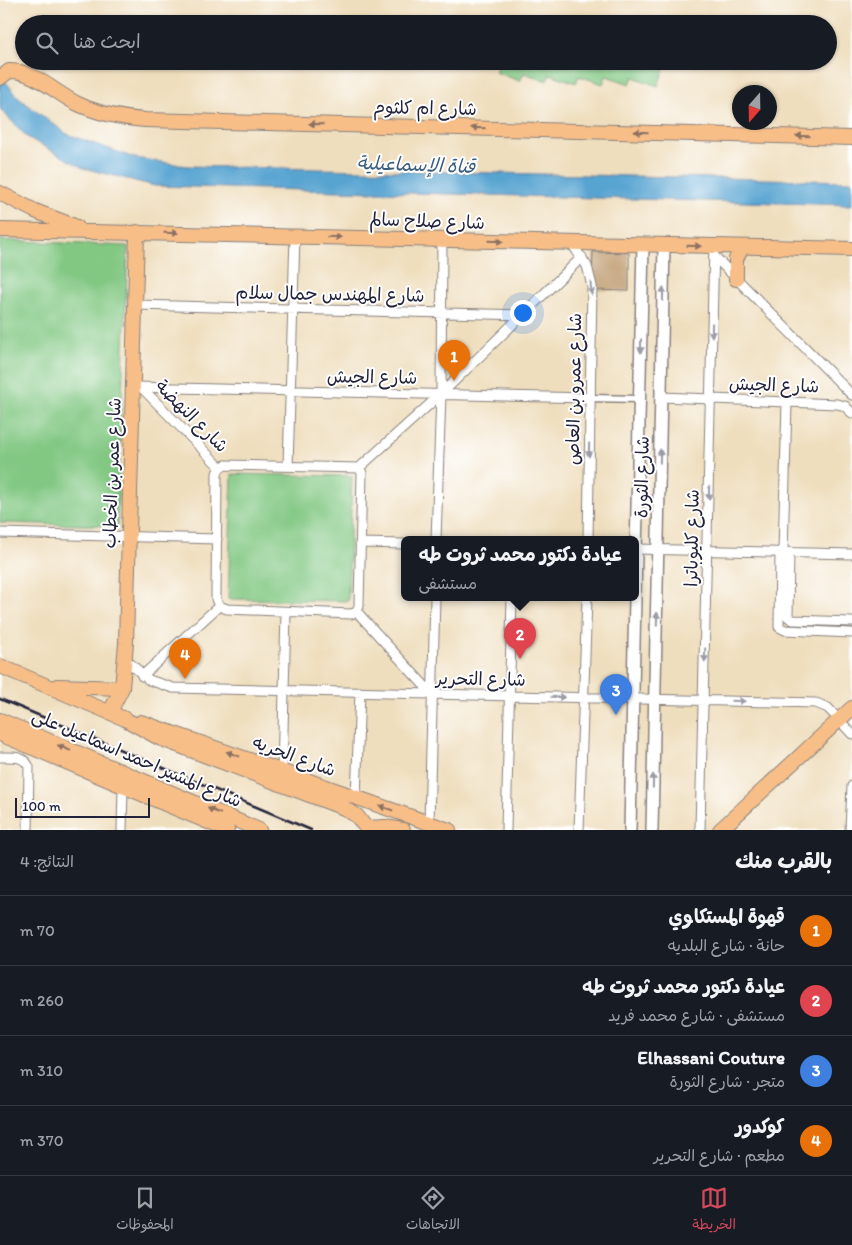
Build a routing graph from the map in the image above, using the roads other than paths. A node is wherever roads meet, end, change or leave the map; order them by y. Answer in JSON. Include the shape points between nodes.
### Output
{"nodes":[{"id":1,"x":4,"y":75,"type":"edge"},
{"id":2,"x":852,"y":138,"type":"edge"},
{"id":3,"x":0,"y":193,"type":"edge"},
{"id":4,"x":0,"y":230,"type":"edge"},
{"id":5,"x":89,"y":230,"type":"junction"},
{"id":6,"x":138,"y":232,"type":"junction"},
{"id":7,"x":295,"y":236,"type":"junction"},
{"id":8,"x":442,"y":240,"type":"junction"},
{"id":9,"x":572,"y":244,"type":"junction"},
{"id":10,"x":643,"y":245,"type":"junction"},
{"id":11,"x":664,"y":245,"type":"junction"},
{"id":12,"x":742,"y":247,"type":"junction"},
{"id":13,"x":852,"y":249,"type":"edge"},
{"id":14,"x":714,"y":251,"type":"junction"},
{"id":15,"x":582,"y":257,"type":"junction"},
{"id":16,"x":664,"y":266,"type":"junction"},
{"id":17,"x":642,"y":267,"type":"junction"},
{"id":18,"x":736,"y":279,"type":"junction"},
{"id":19,"x":136,"y":305,"type":"junction"},
{"id":20,"x":293,"y":309,"type":"junction"},
{"id":21,"x":442,"y":313,"type":"junction"},
{"id":22,"x":523,"y":315,"type":"junction"},
{"id":23,"x":137,"y":387,"type":"junction"},
{"id":24,"x":290,"y":391,"type":"junction"},
{"id":25,"x":441,"y":394,"type":"junction"},
{"id":26,"x":852,"y":395,"type":"edge"},
{"id":27,"x":661,"y":397,"type":"junction"},
{"id":28,"x":590,"y":398,"type":"junction"},
{"id":29,"x":640,"y":399,"type":"junction"},
{"id":30,"x":711,"y":399,"type":"junction"},
{"id":31,"x":787,"y":402,"type":"junction"},
{"id":32,"x":852,"y":413,"type":"edge"},
{"id":33,"x":288,"y":466,"type":"junction"},
{"id":34,"x":220,"y":467,"type":"junction"},
{"id":35,"x":359,"y":468,"type":"junction"},
{"id":36,"x":0,"y":533,"type":"edge"},
{"id":37,"x":130,"y":536,"type":"junction"},
{"id":38,"x":436,"y":536,"type":"edge"},
{"id":39,"x":588,"y":536,"type":"edge"},
{"id":40,"x":636,"y":536,"type":"edge"},
{"id":41,"x":217,"y":539,"type":"junction"},
{"id":42,"x":360,"y":543,"type":"junction"},
{"id":43,"x":401,"y":544,"type":"edge"},
{"id":44,"x":639,"y":549,"type":"edge"},
{"id":45,"x":659,"y":550,"type":"junction"},
{"id":46,"x":708,"y":551,"type":"junction"},
{"id":47,"x":784,"y":553,"type":"junction"},
{"id":48,"x":852,"y":554,"type":"edge"},
{"id":49,"x":434,"y":601,"type":"edge"},
{"id":50,"x":512,"y":601,"type":"edge"},
{"id":51,"x":587,"y":601,"type":"edge"},
{"id":52,"x":635,"y":601,"type":"edge"},
{"id":53,"x":219,"y":606,"type":"junction"},
{"id":54,"x":286,"y":612,"type":"junction"},
{"id":55,"x":357,"y":612,"type":"junction"},
{"id":56,"x":852,"y":622,"type":"edge"},
{"id":57,"x":852,"y":632,"type":"edge"},
{"id":58,"x":125,"y":659,"type":"junction"},
{"id":59,"x":0,"y":666,"type":"edge"},
{"id":60,"x":142,"y":676,"type":"junction"},
{"id":61,"x":49,"y":686,"type":"junction"},
{"id":62,"x":122,"y":688,"type":"junction"},
{"id":63,"x":284,"y":690,"type":"junction"},
{"id":64,"x":360,"y":692,"type":"junction"},
{"id":65,"x":432,"y":694,"type":"junction"},
{"id":66,"x":510,"y":696,"type":"junction"},
{"id":67,"x":585,"y":698,"type":"junction"},
{"id":68,"x":633,"y":699,"type":"junction"},
{"id":69,"x":655,"y":699,"type":"junction"},
{"id":70,"x":704,"y":700,"type":"junction"},
{"id":71,"x":852,"y":708,"type":"edge"},
{"id":72,"x":110,"y":712,"type":"junction"},
{"id":73,"x":125,"y":719,"type":"junction"},
{"id":74,"x":0,"y":720,"type":"edge"},
{"id":75,"x":839,"y":720,"type":"junction"},
{"id":76,"x":0,"y":734,"type":"edge"},
{"id":77,"x":852,"y":734,"type":"edge"},
{"id":78,"x":0,"y":757,"type":"edge"},
{"id":79,"x":282,"y":772,"type":"junction"},
{"id":80,"x":123,"y":786,"type":"junction"},
{"id":81,"x":852,"y":786,"type":"edge"},
{"id":82,"x":356,"y":798,"type":"junction"},
{"id":83,"x":429,"y":823,"type":"junction"},
{"id":84,"x":366,"y":829,"type":"edge"},
{"id":85,"x":28,"y":830,"type":"edge"},
{"id":86,"x":122,"y":830,"type":"edge"},
{"id":87,"x":227,"y":830,"type":"edge"},
{"id":88,"x":259,"y":830,"type":"edge"},
{"id":89,"x":402,"y":830,"type":"edge"},
{"id":90,"x":449,"y":830,"type":"edge"},
{"id":91,"x":506,"y":830,"type":"edge"},
{"id":92,"x":579,"y":830,"type":"edge"},
{"id":93,"x":630,"y":830,"type":"edge"},
{"id":94,"x":652,"y":830,"type":"edge"},
{"id":95,"x":700,"y":830,"type":"edge"},
{"id":96,"x":720,"y":830,"type":"edge"},
{"id":97,"x":850,"y":830,"type":"edge"}],
"edges":[{"from":2,"to":1,"type":"main road","name":"شارع ام كلثوم","one_way":true,"via":[[145,120],[98,112],[24,73]]},
{"from":3,"to":5,"type":"main road","via":[[44,214]]},
{"from":4,"to":5,"type":"main road","name":"شارع صلاح سالم"},
{"from":5,"to":6,"type":"main road","name":"شارع صلاح سالم"},
{"from":6,"to":7,"type":"main road","name":"شارع صلاح سالم","one_way":true},
{"from":6,"to":19,"type":"main road","name":"شارع عمر بن الخطاب"},
{"from":7,"to":8,"type":"main road","name":"شارع صلاح سالم","one_way":true},
{"from":7,"to":20,"type":"street"},
{"from":8,"to":9,"type":"main road","name":"شارع صلاح سالم","one_way":true},
{"from":8,"to":21,"type":"street"},
{"from":9,"to":10,"type":"main road","name":"شارع صلاح سالم"},
{"from":9,"to":15,"type":"street","name":"شارع عمرو بن العاص"},
{"from":10,"to":11,"type":"main road","name":"شارع صلاح سالم"},
{"from":10,"to":17,"type":"street","name":"شارع الثورة"},
{"from":11,"to":14,"type":"main road","name":"شارع صلاح سالم","one_way":true},
{"from":11,"to":16,"type":"street","name":"شارع الثورة"},
{"from":12,"to":13,"type":"main road","name":"شارع صلاح سالم"},
{"from":12,"to":14,"type":"main road","name":"شارع صلاح سالم"},
{"from":12,"to":18,"type":"main road","via":[[735,266]]},
{"from":14,"to":18,"type":"street"},
{"from":14,"to":30,"type":"street","name":"شارع كليوباترا","one_way":true},
{"from":15,"to":22,"type":"street"},
{"from":15,"to":28,"type":"street","name":"شارع عمرو بن العاص","one_way":true,"via":[[592,286]]},
{"from":16,"to":17,"type":"street","via":[[648,260]]},
{"from":27,"to":16,"type":"street","name":"شارع الثورة","one_way":true},
{"from":17,"to":29,"type":"street","name":"شارع الثورة","one_way":true},
{"from":18,"to":26,"type":"street"},
{"from":19,"to":20,"type":"street","name":"شارع المهندس جمال سلام"},
{"from":19,"to":23,"type":"main road","name":"شارع عمر بن الخطاب"},
{"from":20,"to":21,"type":"street","name":"شارع المهندس جمال سلام"},
{"from":20,"to":24,"type":"street"},
{"from":21,"to":22,"type":"street","name":"شارع المهندس جمال سلام"},
{"from":21,"to":25,"type":"street"},
{"from":22,"to":25,"type":"street"},
{"from":23,"to":24,"type":"street","name":"شارع الجيش"},
{"from":23,"to":34,"type":"street","name":"شارع النهضة"},
{"from":23,"to":37,"type":"main road","name":"شارع عمر بن الخطاب"},
{"from":24,"to":25,"type":"street","name":"شارع الجيش"},
{"from":24,"to":33,"type":"street"},
{"from":25,"to":28,"type":"street","name":"شارع الجيش"},
{"from":25,"to":35,"type":"street"},
{"from":25,"to":38,"type":"street"},
{"from":27,"to":30,"type":"street","name":"شارع الجيش"},
{"from":45,"to":27,"type":"street","name":"شارع الثورة","one_way":true},
{"from":28,"to":29,"type":"street","name":"شارع الجيش"},
{"from":28,"to":39,"type":"street","name":"شارع عمرو بن العاص","one_way":true},
{"from":29,"to":40,"type":"street","name":"شارع الثورة"},
{"from":30,"to":31,"type":"street","name":"شارع الجيش"},
{"from":30,"to":46,"type":"street","name":"شارع كليوباترا","one_way":true},
{"from":31,"to":32,"type":"street","name":"شارع الجيش","via":[[837,404]]},
{"from":31,"to":47,"type":"street"},
{"from":33,"to":34,"type":"street"},
{"from":33,"to":35,"type":"street"},
{"from":34,"to":41,"type":"street","via":[[217,473]]},
{"from":35,"to":42,"type":"street","via":[[362,473]]},
{"from":36,"to":37,"type":"street"},
{"from":37,"to":41,"type":"street"},
{"from":37,"to":58,"type":"main road","name":"شارع عمر بن الخطاب"},
{"from":41,"to":53,"type":"street","via":[[216,599]]},
{"from":42,"to":43,"type":"street"},
{"from":42,"to":55,"type":"street"},
{"from":44,"to":45,"type":"street"},
{"from":45,"to":46,"type":"street"},
{"from":69,"to":45,"type":"street","name":"شارع الثورة","one_way":true},
{"from":46,"to":47,"type":"street"},
{"from":46,"to":70,"type":"street","name":"شارع كليوباترا","one_way":true},
{"from":47,"to":48,"type":"street"},
{"from":47,"to":56,"type":"street","via":[[788,617],[793,620]]},
{"from":47,"to":57,"type":"street","via":[[780,627],[785,630]]},
{"from":49,"to":65,"type":"street"},
{"from":50,"to":66,"type":"street"},
{"from":51,"to":67,"type":"street"},
{"from":52,"to":68,"type":"street","name":"شارع الثورة"},
{"from":53,"to":54,"type":"street"},
{"from":53,"to":60,"type":"street"},
{"from":54,"to":55,"type":"street"},
{"from":54,"to":63,"type":"street"},
{"from":55,"to":65,"type":"street"},
{"from":58,"to":60,"type":"street","name":"شارع التحرير"},
{"from":58,"to":62,"type":"main road","name":"شارع عمر بن الخطاب"},
{"from":59,"to":61,"type":"main road","name":"شارع الحريه"},
{"from":60,"to":63,"type":"street","name":"شارع التحرير","via":[[174,688]]},
{"from":61,"to":62,"type":"main road"},
{"from":61,"to":72,"type":"main road","name":"شارع الحريه"},
{"from":62,"to":72,"type":"main road","name":"شارع عمر بن الخطاب"},
{"from":63,"to":64,"type":"street","name":"شارع التحرير"},
{"from":63,"to":79,"type":"street"},
{"from":64,"to":65,"type":"street","name":"شارع التحرير"},
{"from":64,"to":82,"type":"street"},
{"from":65,"to":66,"type":"street","name":"شارع التحرير"},
{"from":65,"to":83,"type":"street"},
{"from":66,"to":67,"type":"street","name":"شارع التحرير","one_way":true},
{"from":66,"to":91,"type":"street"},
{"from":67,"to":68,"type":"street","name":"شارع التحرير"},
{"from":67,"to":92,"type":"street"},
{"from":68,"to":69,"type":"street","name":"شارع التحرير"},
{"from":68,"to":93,"type":"street","name":"شارع الثورة"},
{"from":69,"to":70,"type":"street","name":"شارع التحرير"},
{"from":94,"to":69,"type":"street","name":"شارع الثورة","one_way":true},
{"from":70,"to":75,"type":"street","name":"شارع التحرير","one_way":true,"via":[[816,703],[828,708]]},
{"from":70,"to":95,"type":"street","name":"شارع كليوباترا"},
{"from":71,"to":75,"type":"main road"},
{"from":72,"to":73,"type":"main road","name":"شارع الحريه"},
{"from":79,"to":73,"type":"main road","name":"شارع الحريه","one_way":true,"via":[[162,728]]},
{"from":73,"to":84,"type":"main road","name":"شارع الحريه","via":[[159,738],[352,811]]},
{"from":88,"to":74,"type":"main road","name":"شارع المشير احمد اسماعيل على","one_way":true},
{"from":75,"to":77,"type":"street","name":"شارع التحرير"},
{"from":75,"to":96,"type":"main road"},
{"from":76,"to":80,"type":"main road","name":"شارع المشير احمد اسماعيل على"},
{"from":78,"to":85,"type":"street","via":[[16,757],[26,761],[29,767]]},
{"from":79,"to":82,"type":"main road","name":"شارع الحريه"},
{"from":80,"to":86,"type":"street"},
{"from":80,"to":87,"type":"main road","name":"شارع المشير احمد اسماعيل على"},
{"from":81,"to":97,"type":"street"},
{"from":83,"to":82,"type":"main road","name":"شارع الحريه","one_way":true},
{"from":83,"to":90,"type":"main road","name":"شارع الحريه"},
{"from":84,"to":89,"type":"main road","name":"شارع الحريه","via":[[385,827]]}]}
